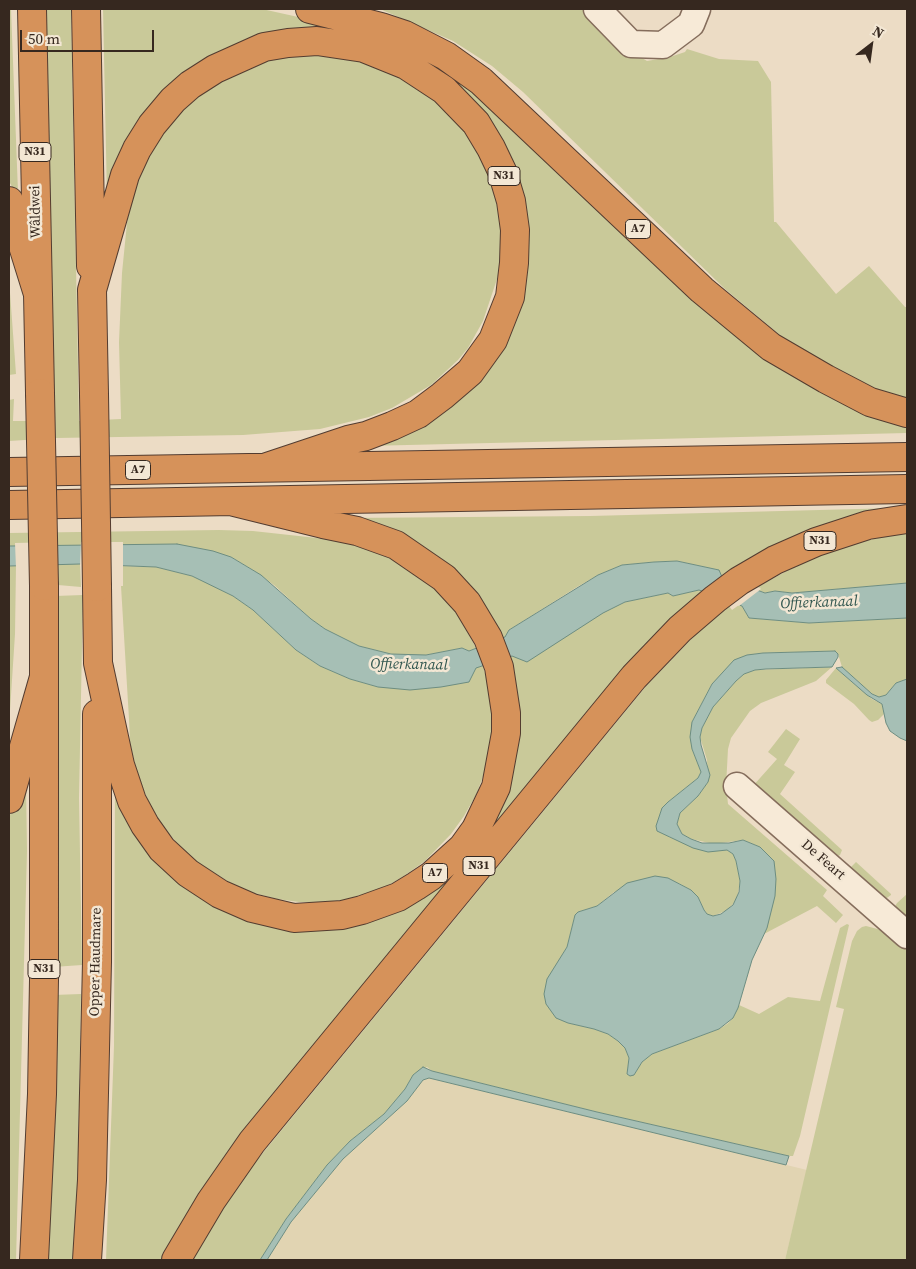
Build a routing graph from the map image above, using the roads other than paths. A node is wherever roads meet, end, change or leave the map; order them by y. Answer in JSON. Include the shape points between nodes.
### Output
{"nodes":[{"id":1,"x":32,"y":9,"type":"edge"},
{"id":2,"x":86,"y":9,"type":"edge"},
{"id":3,"x":310,"y":9,"type":"edge"},
{"id":4,"x":597,"y":9,"type":"edge"},
{"id":5,"x":697,"y":9,"type":"edge"},
{"id":6,"x":9,"y":201,"type":"edge"},
{"id":7,"x":92,"y":290,"type":"junction"},
{"id":8,"x":38,"y":294,"type":"junction"},
{"id":9,"x":907,"y":413,"type":"edge"},
{"id":10,"x":907,"y":457,"type":"edge"},
{"id":11,"x":267,"y":468,"type":"junction"},
{"id":12,"x":9,"y":472,"type":"edge"},
{"id":13,"x":907,"y":489,"type":"edge"},
{"id":14,"x":234,"y":502,"type":"junction"},
{"id":15,"x":9,"y":506,"type":"edge"},
{"id":16,"x":907,"y":519,"type":"edge"},
{"id":17,"x":98,"y":663,"type":"junction"},
{"id":18,"x":44,"y":678,"type":"junction"},
{"id":19,"x":737,"y":786,"type":"dead end"},
{"id":20,"x":9,"y":799,"type":"edge"},
{"id":21,"x":907,"y":935,"type":"edge"},
{"id":22,"x":34,"y":1260,"type":"edge"},
{"id":23,"x":87,"y":1260,"type":"edge"},
{"id":24,"x":176,"y":1260,"type":"edge"}],
"edges":[{"from":1,"to":8,"type":"highway","name":"Wâldwei","number":"N31"},
{"from":2,"to":7,"type":"highway","number":"N31"},
{"from":3,"to":9,"type":"highway","number":"A7","via":[[405,35],[446,56],[481,81],[702,290],[771,347],[870,402]]},
{"from":4,"to":5,"type":"street","via":[[631,44],[663,46],[692,24]]},
{"from":6,"to":8,"type":"highway"},
{"from":7,"to":11,"type":"highway","number":"N31","via":[[126,175],[137,149],[173,100],[215,68],[264,47],[288,42],[317,42],[364,48],[406,65],[444,90],[476,123],[502,171],[511,201],[515,230],[510,297],[493,340],[470,372],[418,414],[366,436]]},
{"from":7,"to":17,"type":"highway","number":"N31","bridge":true},
{"from":8,"to":18,"type":"highway","number":"N31","bridge":true},
{"from":10,"to":11,"type":"highway","number":"A7"},
{"from":11,"to":12,"type":"highway","number":"A7"},
{"from":13,"to":14,"type":"highway","number":"A7"},
{"from":14,"to":15,"type":"highway","number":"A7"},
{"from":14,"to":17,"type":"highway","number":"A7","via":[[357,531],[396,545],[444,578],[466,603],[488,638],[499,667],[506,733],[496,787],[487,809],[463,847],[431,876],[398,897],[342,915],[294,918],[252,908],[220,894],[188,873],[162,849],[136,809],[124,780]]},
{"from":16,"to":24,"type":"highway","number":"N31","via":[[868,526],[816,542],[776,560],[715,598],[680,629],[634,677],[252,1142],[211,1201]]},
{"from":17,"to":23,"type":"highway","name":"Opper Haudmare","number":"N31","via":[[92,1180]]},
{"from":18,"to":20,"type":"highway","number":"N31"},
{"from":18,"to":22,"type":"highway","number":"N31","via":[[44,980]]},
{"from":19,"to":21,"type":"street","name":"De Feart"}]}
